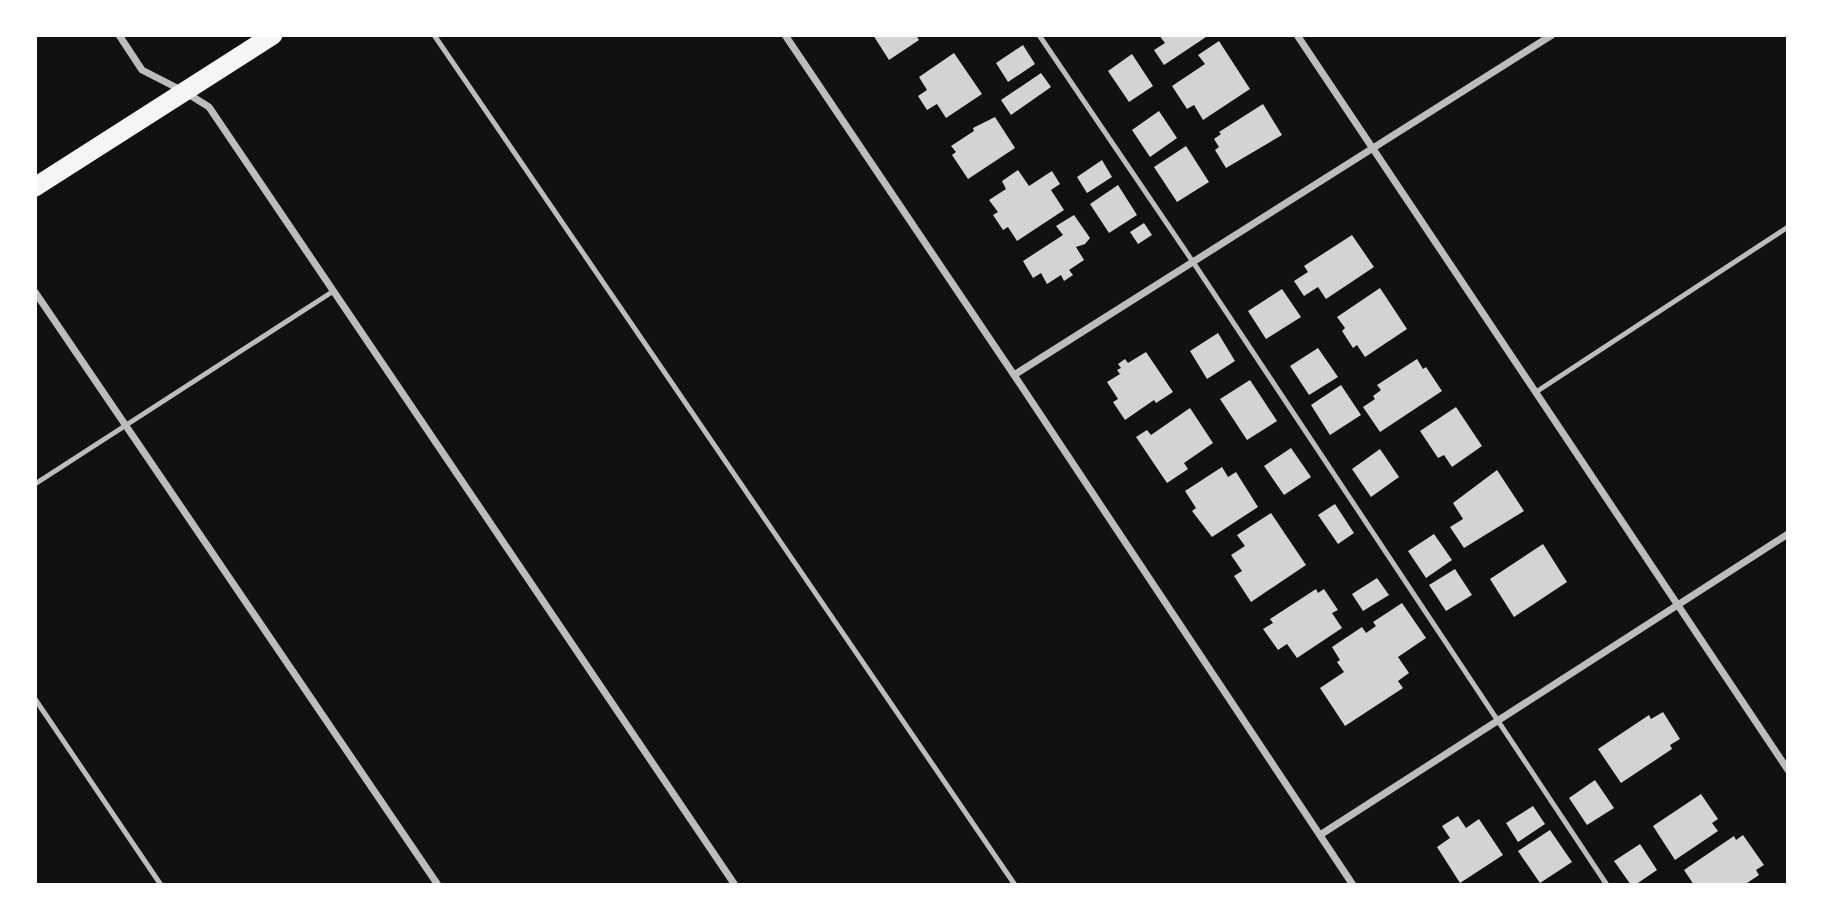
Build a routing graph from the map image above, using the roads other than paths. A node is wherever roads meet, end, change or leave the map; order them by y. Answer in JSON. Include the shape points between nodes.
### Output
{"nodes":[{"id":1,"x":119,"y":35,"type":"edge"},
{"id":2,"x":273,"y":35,"type":"edge"},
{"id":3,"x":434,"y":35,"type":"edge"},
{"id":4,"x":1039,"y":35,"type":"edge"},
{"id":5,"x":1297,"y":35,"type":"edge"},
{"id":6,"x":788,"y":36,"type":"edge"},
{"id":7,"x":1547,"y":36,"type":"edge"},
{"id":8,"x":185,"y":92,"type":"junction"},
{"id":9,"x":1374,"y":149,"type":"junction"},
{"id":10,"x":35,"y":187,"type":"edge"},
{"id":11,"x":1788,"y":227,"type":"edge"},
{"id":12,"x":1193,"y":262,"type":"junction"},
{"id":13,"x":35,"y":292,"type":"edge"},
{"id":14,"x":332,"y":292,"type":"junction"},
{"id":15,"x":1014,"y":375,"type":"junction"},
{"id":16,"x":1536,"y":392,"type":"junction"},
{"id":17,"x":127,"y":426,"type":"junction"},
{"id":18,"x":35,"y":484,"type":"edge"},
{"id":19,"x":1788,"y":534,"type":"edge"},
{"id":20,"x":1678,"y":606,"type":"junction"},
{"id":21,"x":35,"y":699,"type":"edge"},
{"id":22,"x":1496,"y":720,"type":"junction"},
{"id":23,"x":1788,"y":770,"type":"edge"},
{"id":24,"x":1320,"y":835,"type":"junction"},
{"id":25,"x":161,"y":885,"type":"edge"},
{"id":26,"x":438,"y":885,"type":"edge"},
{"id":27,"x":735,"y":885,"type":"edge"},
{"id":28,"x":1015,"y":885,"type":"edge"},
{"id":29,"x":1353,"y":885,"type":"edge"},
{"id":30,"x":1607,"y":885,"type":"edge"}],
"edges":[{"from":1,"to":8,"type":"street","via":[[142,71]]},
{"from":2,"to":8,"type":"highway"},
{"from":3,"to":28,"type":"lane"},
{"from":4,"to":12,"type":"lane"},
{"from":5,"to":9,"type":"street"},
{"from":6,"to":15,"type":"street"},
{"from":7,"to":9,"type":"street"},
{"from":8,"to":10,"type":"highway"},
{"from":8,"to":14,"type":"street","via":[[209,107]]},
{"from":9,"to":12,"type":"street"},
{"from":9,"to":16,"type":"street"},
{"from":11,"to":16,"type":"lane"},
{"from":12,"to":15,"type":"street"},
{"from":12,"to":22,"type":"lane"},
{"from":13,"to":17,"type":"street"},
{"from":14,"to":17,"type":"lane"},
{"from":14,"to":27,"type":"street"},
{"from":15,"to":24,"type":"street"},
{"from":16,"to":20,"type":"street"},
{"from":17,"to":18,"type":"lane"},
{"from":17,"to":26,"type":"street"},
{"from":19,"to":20,"type":"street"},
{"from":20,"to":22,"type":"street"},
{"from":20,"to":23,"type":"street"},
{"from":21,"to":25,"type":"lane"},
{"from":22,"to":24,"type":"street"},
{"from":22,"to":30,"type":"lane"},
{"from":24,"to":29,"type":"street"}]}
